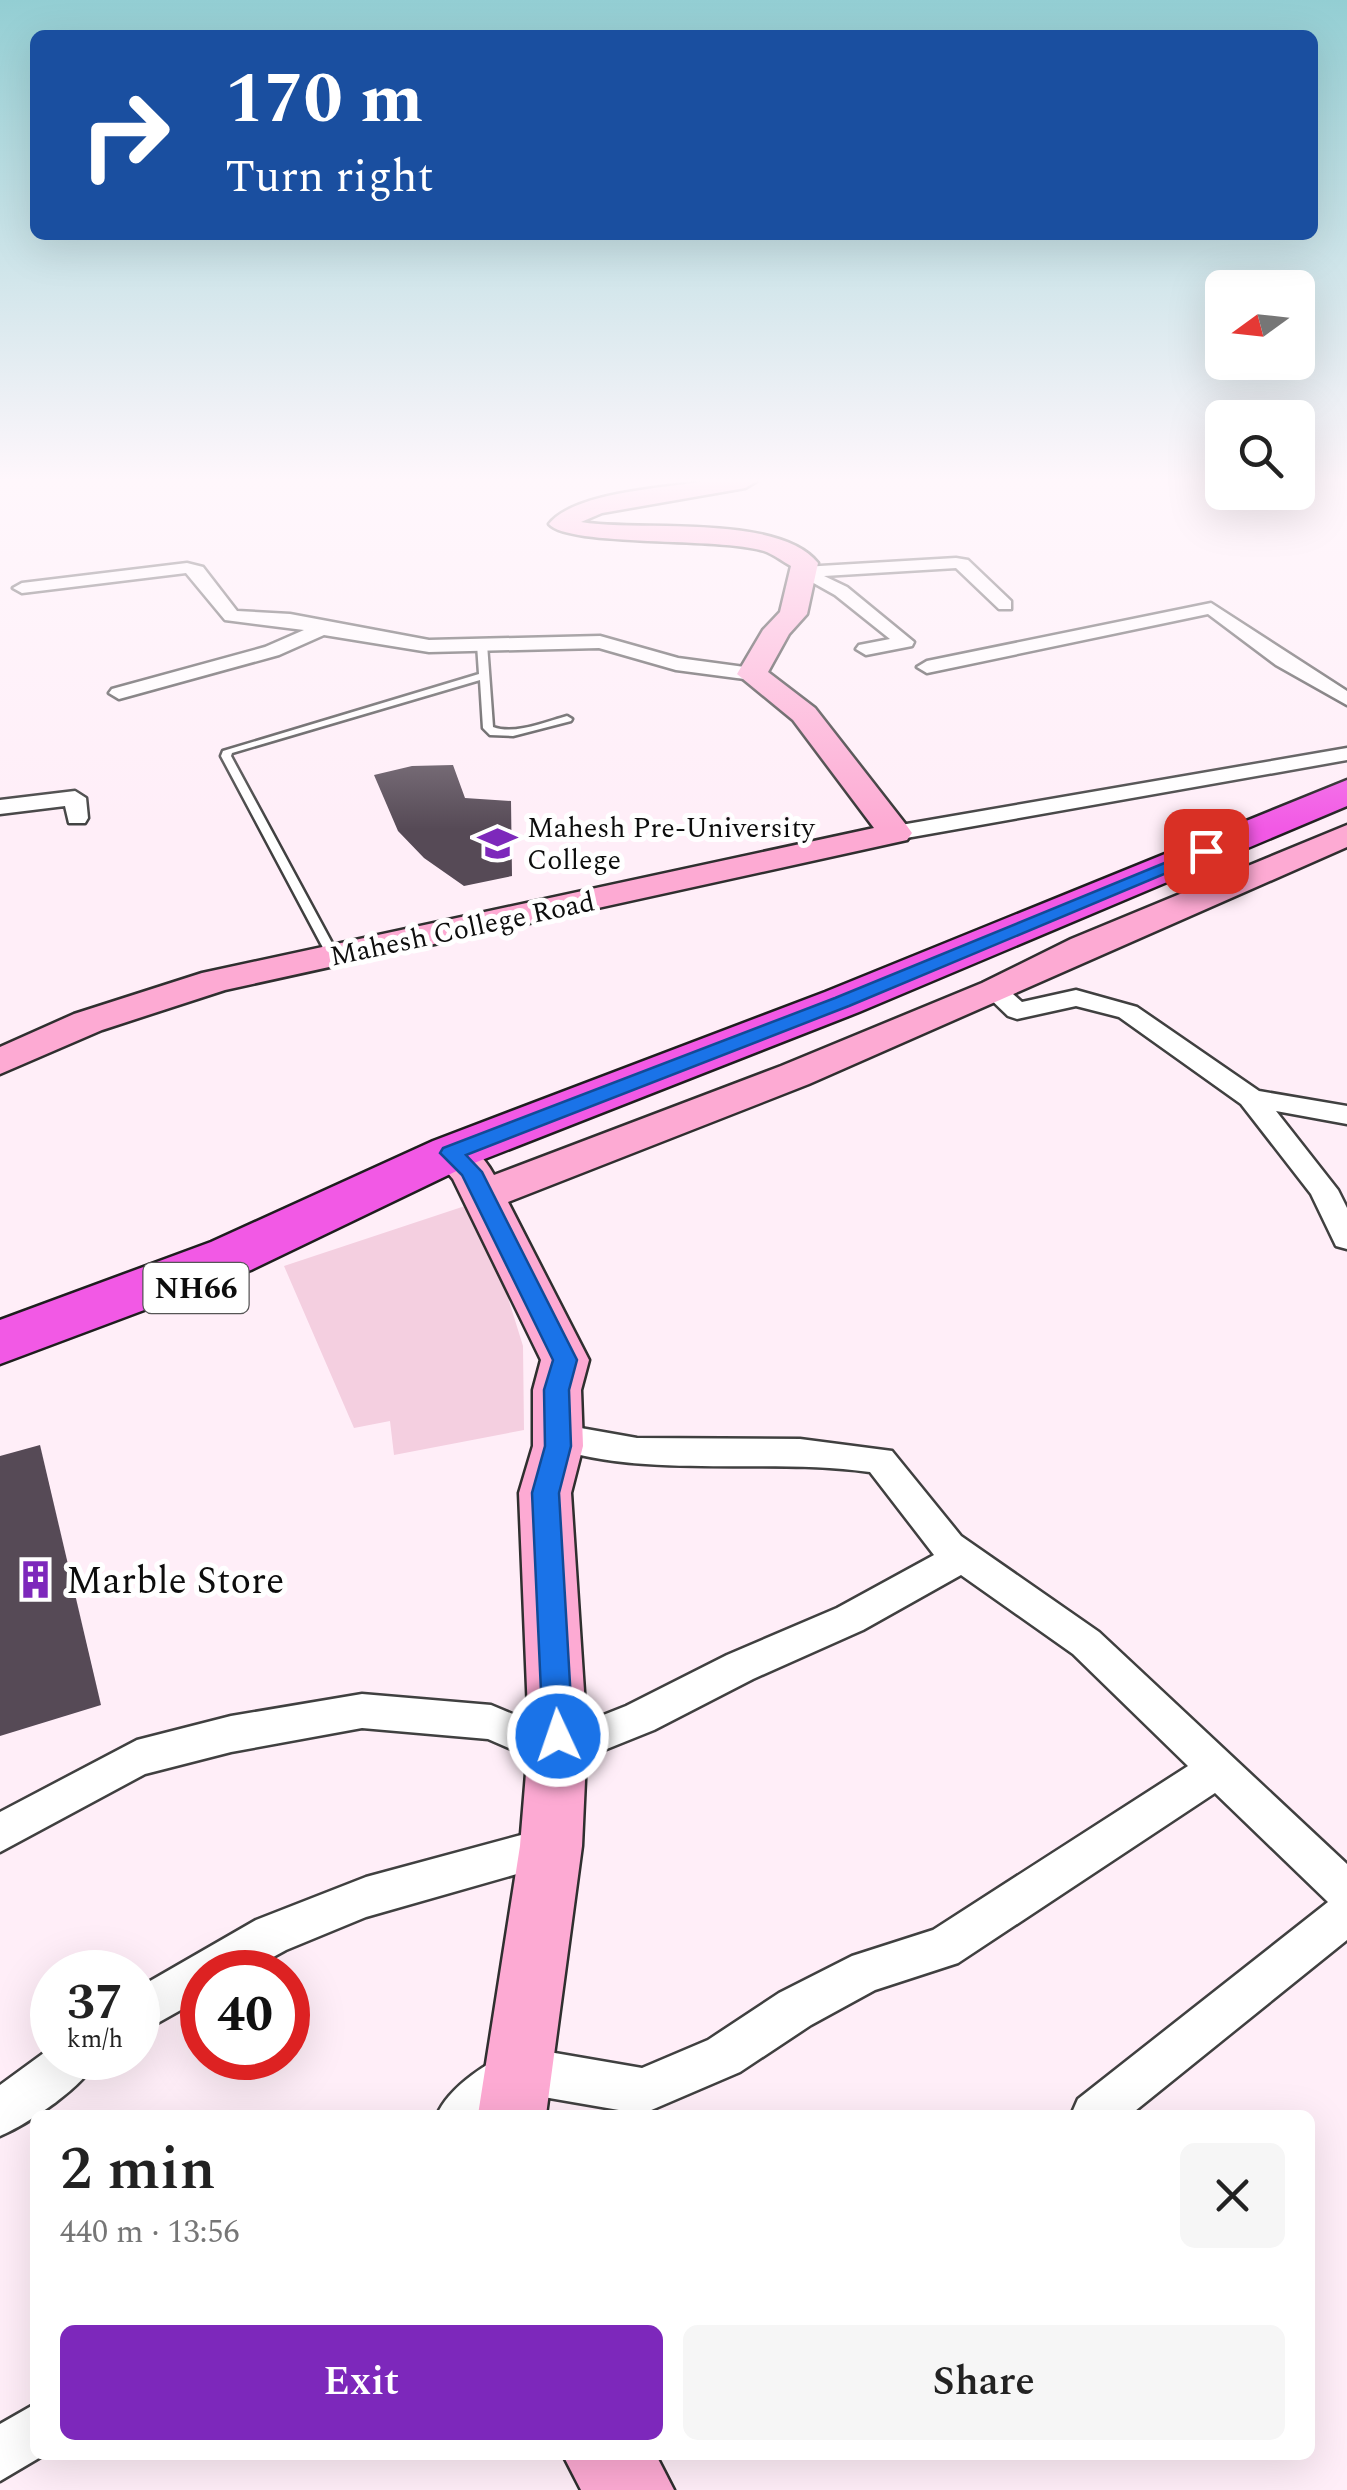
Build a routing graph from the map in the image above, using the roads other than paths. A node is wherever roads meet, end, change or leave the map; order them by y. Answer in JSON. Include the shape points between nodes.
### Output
{"nodes":[{"id":1,"x":215,"y":597,"type":"edge"},
{"id":2,"x":798,"y":597,"type":"edge"},
{"id":3,"x":851,"y":597,"type":"edge"},
{"id":4,"x":997,"y":597,"type":"edge"},
{"id":5,"x":1005,"y":605,"type":"dead end"},
{"id":6,"x":322,"y":629,"type":"junction"},
{"id":7,"x":482,"y":644,"type":"junction"},
{"id":8,"x":866,"y":649,"type":"dead end"},
{"id":9,"x":927,"y":667,"type":"dead end"},
{"id":10,"x":752,"y":674,"type":"junction"},
{"id":11,"x":484,"y":676,"type":"junction"},
{"id":12,"x":119,"y":693,"type":"dead end"},
{"id":13,"x":1347,"y":700,"type":"edge"},
{"id":14,"x":567,"y":718,"type":"dead end"},
{"id":15,"x":1347,"y":754,"type":"edge"},
{"id":16,"x":73,"y":772,"type":"dead end"},
{"id":17,"x":1347,"y":792,"type":"edge"},
{"id":18,"x":0,"y":807,"type":"edge"},
{"id":19,"x":1347,"y":820,"type":"edge"},
{"id":20,"x":895,"y":834,"type":"junction"},
{"id":21,"x":1347,"y":834,"type":"edge"},
{"id":22,"x":333,"y":956,"type":"junction"},
{"id":23,"x":995,"y":991,"type":"junction"},
{"id":24,"x":0,"y":1062,"type":"edge"},
{"id":25,"x":1251,"y":1098,"type":"junction"},
{"id":26,"x":1347,"y":1116,"type":"edge"},
{"id":27,"x":468,"y":1173,"type":"junction"},
{"id":28,"x":1347,"y":1239,"type":"edge"},
{"id":29,"x":0,"y":1343,"type":"edge"},
{"id":30,"x":0,"y":1364,"type":"edge"},
{"id":31,"x":558,"y":1436,"type":"junction"},
{"id":32,"x":964,"y":1556,"type":"junction"},
{"id":33,"x":557,"y":1750,"type":"junction"},
{"id":34,"x":1218,"y":1769,"type":"junction"},
{"id":35,"x":0,"y":1834,"type":"edge"},
{"id":36,"x":551,"y":1846,"type":"junction"},
{"id":37,"x":1347,"y":1892,"type":"edge"},
{"id":38,"x":1347,"y":1912,"type":"edge"},
{"id":39,"x":244,"y":1950,"type":"edge"},
{"id":40,"x":45,"y":2080,"type":"edge"},
{"id":41,"x":516,"y":2093,"type":"edge"},
{"id":42,"x":473,"y":2110,"type":"edge"},
{"id":43,"x":1100,"y":2110,"type":"edge"},
{"id":44,"x":0,"y":2113,"type":"edge"},
{"id":45,"x":30,"y":2434,"type":"edge"},
{"id":46,"x":0,"y":2456,"type":"edge"},
{"id":47,"x":607,"y":2460,"type":"edge"},
{"id":48,"x":634,"y":2490,"type":"edge"}],
"edges":[{"from":1,"to":6,"type":"street","via":[[232,616]]},
{"from":2,"to":10,"type":"street"},
{"from":3,"to":8,"type":"street","via":[[905,642]]},
{"from":4,"to":5,"type":"street"},
{"from":6,"to":7,"type":"street","via":[[412,645]]},
{"from":6,"to":12,"type":"street","via":[[272,651]]},
{"from":7,"to":10,"type":"street","via":[[600,642],[676,664]]},
{"from":7,"to":11,"type":"lane"},
{"from":9,"to":13,"type":"street","via":[[1211,608]]},
{"from":10,"to":20,"type":"street","via":[[804,714]]},
{"from":11,"to":14,"type":"lane","via":[[488,728],[494,733]]},
{"from":11,"to":22,"type":"lane","via":[[228,751]]},
{"from":15,"to":20,"type":"street","name":"Mahesh College Road"},
{"from":16,"to":18,"type":"street","via":[[76,808]]},
{"from":17,"to":27,"type":"highway","number":"NH66","via":[[842,1002]]},
{"from":19,"to":27,"type":"highway","number":"NH66"},
{"from":20,"to":22,"type":"street","name":"Mahesh College Road"},
{"from":21,"to":23,"type":"street"},
{"from":22,"to":24,"type":"street","name":"Mahesh College Road","via":[[214,982],[88,1022]]},
{"from":23,"to":25,"type":"street","via":[[1017,1012],[1076,998],[1128,1012]]},
{"from":23,"to":27,"type":"street","via":[[795,1075]]},
{"from":25,"to":26,"type":"street"},
{"from":25,"to":28,"type":"street","via":[[1324,1190]]},
{"from":27,"to":29,"type":"highway","number":"NH66"},
{"from":27,"to":30,"type":"highway","number":"NH66"},
{"from":27,"to":31,"type":"street","via":[[565,1360],[557,1390]]},
{"from":31,"to":32,"type":"street","via":[[628,1450],[835,1452],[880,1460],[948,1546]]},
{"from":31,"to":33,"type":"street","via":[[546,1493]]},
{"from":32,"to":33,"type":"street","via":[[850,1619]]},
{"from":32,"to":34,"type":"street","via":[[1086,1643]]},
{"from":33,"to":35,"type":"street","via":[[492,1722],[362,1711],[137,1758]]},
{"from":33,"to":36,"type":"street"},
{"from":34,"to":37,"type":"street"},
{"from":34,"to":41,"type":"street","via":[[943,1948],[866,1971],[724,2056],[642,2091]]},
{"from":36,"to":39,"type":"street","via":[[366,1897]]},
{"from":36,"to":41,"type":"street"},
{"from":38,"to":43,"type":"street"},
{"from":40,"to":44,"type":"street"},
{"from":41,"to":42,"type":"street"},
{"from":45,"to":46,"type":"street"},
{"from":47,"to":48,"type":"street"}]}
